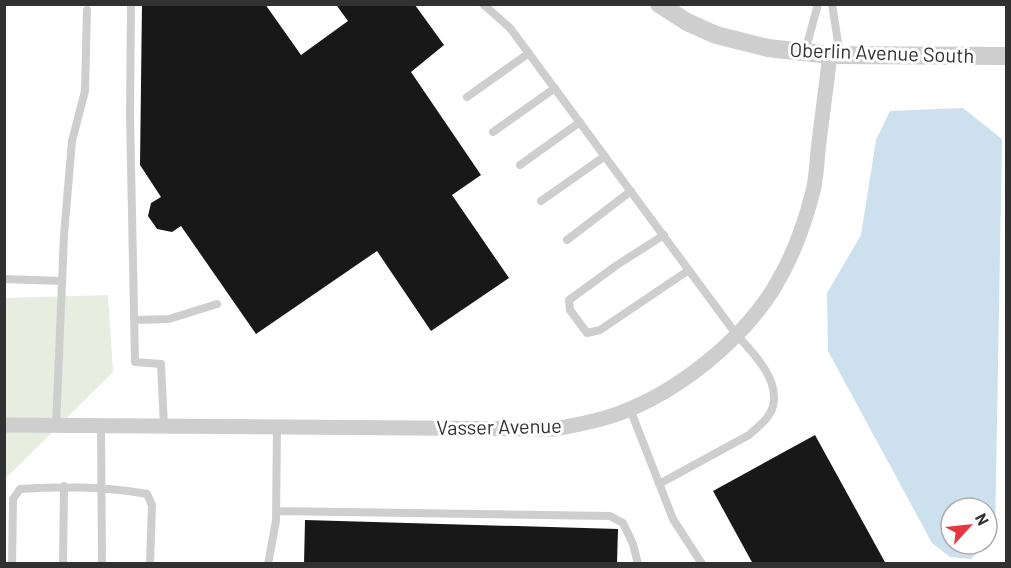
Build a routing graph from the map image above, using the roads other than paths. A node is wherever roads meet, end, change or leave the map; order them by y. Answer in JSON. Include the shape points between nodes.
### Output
{"nodes":[{"id":1,"x":131,"y":4,"type":"edge"},
{"id":2,"x":483,"y":4,"type":"edge"},
{"id":3,"x":659,"y":4,"type":"edge"},
{"id":4,"x":818,"y":4,"type":"edge"},
{"id":5,"x":832,"y":4,"type":"edge"},
{"id":6,"x":87,"y":10,"type":"dead end"},
{"id":7,"x":529,"y":52,"type":"junction"},
{"id":8,"x":805,"y":52,"type":"junction"},
{"id":9,"x":835,"y":55,"type":"junction"},
{"id":10,"x":1006,"y":56,"type":"edge"},
{"id":11,"x":555,"y":88,"type":"junction"},
{"id":12,"x":467,"y":96,"type":"dead end"},
{"id":13,"x":580,"y":122,"type":"junction"},
{"id":14,"x":493,"y":132,"type":"dead end"},
{"id":15,"x":605,"y":156,"type":"junction"},
{"id":16,"x":520,"y":165,"type":"dead end"},
{"id":17,"x":631,"y":191,"type":"junction"},
{"id":18,"x":541,"y":201,"type":"dead end"},
{"id":19,"x":664,"y":236,"type":"junction"},
{"id":20,"x":567,"y":240,"type":"dead end"},
{"id":21,"x":689,"y":270,"type":"junction"},
{"id":22,"x":4,"y":279,"type":"edge"},
{"id":23,"x":62,"y":280,"type":"junction"},
{"id":24,"x":217,"y":304,"type":"dead end"},
{"id":25,"x":134,"y":320,"type":"junction"},
{"id":26,"x":736,"y":334,"type":"junction"},
{"id":27,"x":630,"y":409,"type":"junction"},
{"id":28,"x":4,"y":425,"type":"edge"},
{"id":29,"x":56,"y":426,"type":"junction"},
{"id":30,"x":101,"y":426,"type":"junction"},
{"id":31,"x":164,"y":426,"type":"junction"},
{"id":32,"x":277,"y":427,"type":"junction"},
{"id":33,"x":659,"y":484,"type":"junction"},
{"id":34,"x":64,"y":486,"type":"junction"},
{"id":35,"x":102,"y":487,"type":"junction"},
{"id":36,"x":276,"y":511,"type":"junction"},
{"id":37,"x":12,"y":564,"type":"edge"},
{"id":38,"x":63,"y":564,"type":"edge"},
{"id":39,"x":102,"y":564,"type":"edge"},
{"id":40,"x":150,"y":564,"type":"edge"},
{"id":41,"x":268,"y":564,"type":"edge"},
{"id":42,"x":638,"y":564,"type":"edge"},
{"id":43,"x":702,"y":564,"type":"edge"}],
"edges":[{"from":1,"to":25,"type":"lane"},
{"from":2,"to":7,"type":"lane"},
{"from":3,"to":8,"type":"street","name":"Oberlin Avenue South","via":[[716,35],[768,48]]},
{"from":4,"to":8,"type":"lane"},
{"from":5,"to":9,"type":"lane"},
{"from":6,"to":23,"type":"lane","via":[[85,91],[72,141]]},
{"from":7,"to":11,"type":"lane"},
{"from":7,"to":12,"type":"lane"},
{"from":8,"to":9,"type":"street","name":"Oberlin Avenue South"},
{"from":9,"to":10,"type":"street","name":"Oberlin Avenue South"},
{"from":9,"to":26,"type":"street","name":"Vasser Avenue","via":[[810,203],[774,287]]},
{"from":11,"to":13,"type":"lane"},
{"from":11,"to":14,"type":"lane"},
{"from":13,"to":15,"type":"lane"},
{"from":13,"to":16,"type":"lane"},
{"from":15,"to":17,"type":"lane"},
{"from":15,"to":18,"type":"lane"},
{"from":17,"to":19,"type":"lane"},
{"from":17,"to":20,"type":"lane"},
{"from":19,"to":21,"type":"lane"},
{"from":19,"to":21,"type":"lane","via":[[569,300],[570,310],[587,333],[600,330]]},
{"from":21,"to":26,"type":"lane"},
{"from":22,"to":23,"type":"lane"},
{"from":23,"to":29,"type":"lane"},
{"from":24,"to":25,"type":"lane","via":[[169,319]]},
{"from":25,"to":31,"type":"lane","via":[[135,362],[161,364]]},
{"from":26,"to":27,"type":"street","name":"Vasser Avenue","via":[[686,378]]},
{"from":26,"to":33,"type":"lane","via":[[769,380],[774,394],[769,415],[749,435]]},
{"from":27,"to":32,"type":"street","name":"Vasser Avenue","via":[[588,424],[554,429]]},
{"from":27,"to":33,"type":"lane"},
{"from":28,"to":29,"type":"street","name":"Vasser Avenue"},
{"from":29,"to":30,"type":"street","name":"Vasser Avenue"},
{"from":30,"to":31,"type":"street","name":"Vasser Avenue"},
{"from":30,"to":35,"type":"lane"},
{"from":31,"to":32,"type":"street","name":"Vasser Avenue"},
{"from":32,"to":36,"type":"lane"},
{"from":33,"to":43,"type":"lane","via":[[673,519]]},
{"from":34,"to":35,"type":"lane"},
{"from":34,"to":37,"type":"lane","via":[[20,489],[13,499]]},
{"from":34,"to":38,"type":"lane"},
{"from":35,"to":39,"type":"lane"},
{"from":35,"to":40,"type":"lane","via":[[147,494],[152,505]]},
{"from":36,"to":41,"type":"lane"},
{"from":36,"to":42,"type":"lane","via":[[610,516],[623,523]]}]}
